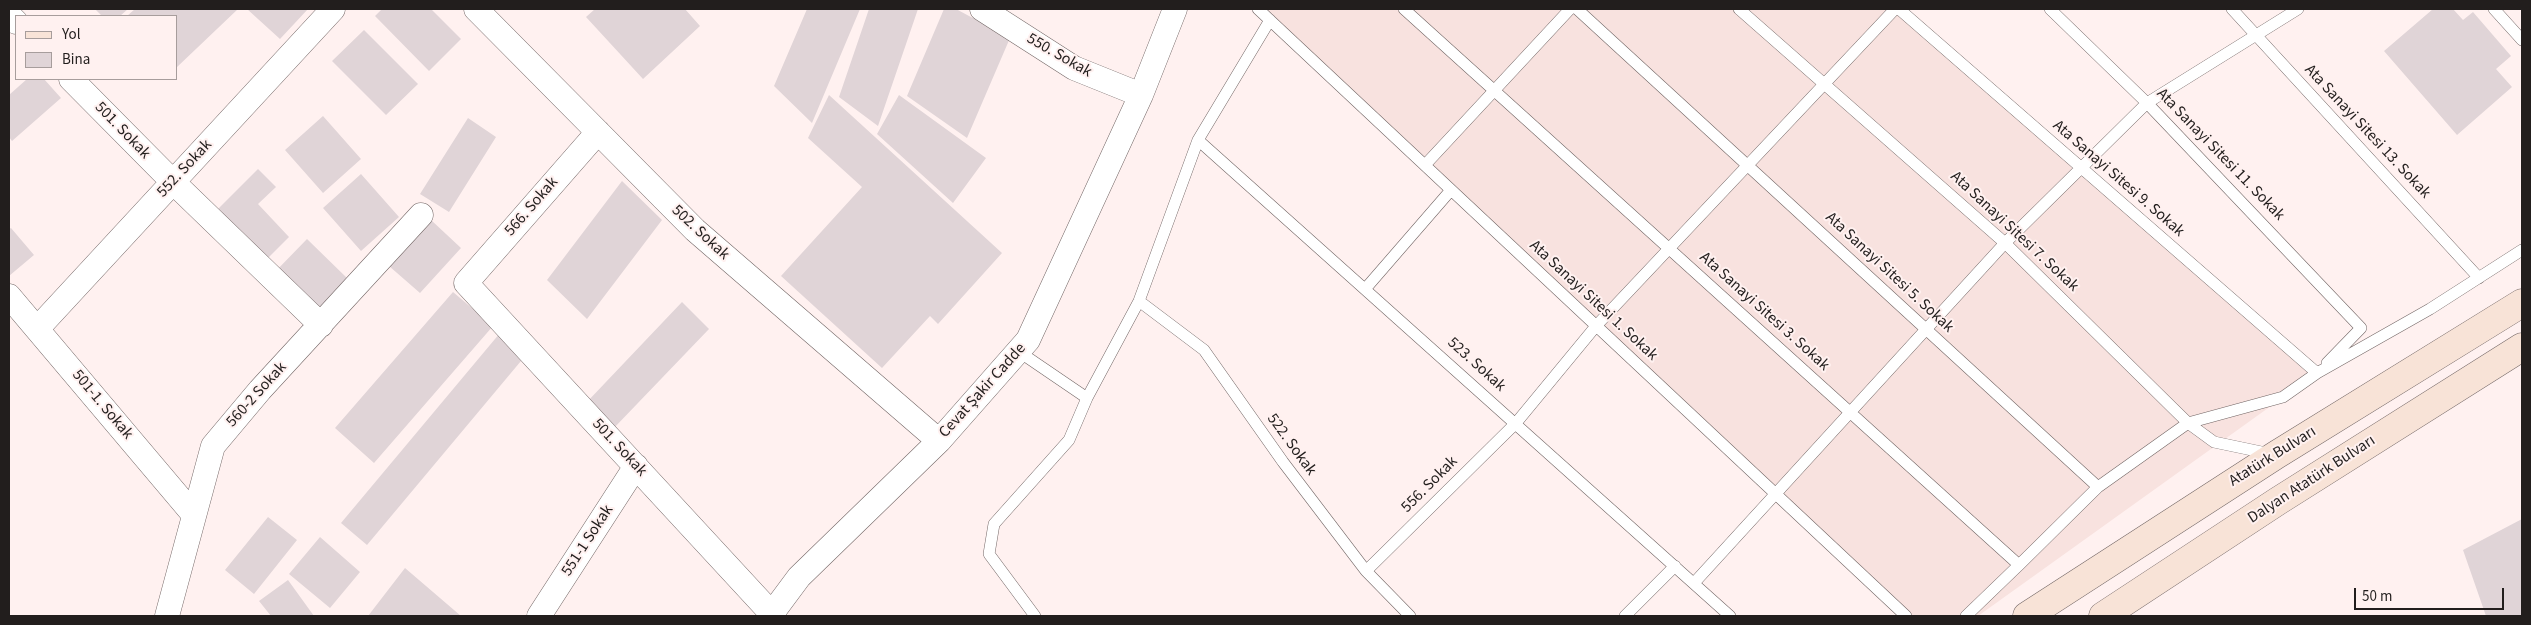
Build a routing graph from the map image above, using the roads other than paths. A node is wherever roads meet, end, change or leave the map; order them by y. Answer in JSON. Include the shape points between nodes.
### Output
{"nodes":[{"id":1,"x":333,"y":9,"type":"edge"},
{"id":2,"x":476,"y":9,"type":"edge"},
{"id":3,"x":982,"y":9,"type":"edge"},
{"id":4,"x":1175,"y":9,"type":"edge"},
{"id":5,"x":1258,"y":9,"type":"edge"},
{"id":6,"x":1404,"y":9,"type":"edge"},
{"id":7,"x":1570,"y":9,"type":"edge"},
{"id":8,"x":1577,"y":9,"type":"edge"},
{"id":9,"x":1739,"y":9,"type":"edge"},
{"id":10,"x":1897,"y":9,"type":"edge"},
{"id":11,"x":2050,"y":9,"type":"edge"},
{"id":12,"x":2232,"y":9,"type":"edge"},
{"id":13,"x":2298,"y":9,"type":"edge"},
{"id":14,"x":2494,"y":9,"type":"edge"},
{"id":15,"x":1270,"y":20,"type":"junction"},
{"id":16,"x":2256,"y":36,"type":"junction"},
{"id":17,"x":2522,"y":40,"type":"edge"},
{"id":18,"x":73,"y":80,"type":"edge"},
{"id":19,"x":1825,"y":84,"type":"junction"},
{"id":20,"x":1495,"y":90,"type":"junction"},
{"id":21,"x":1141,"y":95,"type":"junction"},
{"id":22,"x":2147,"y":102,"type":"junction"},
{"id":23,"x":598,"y":132,"type":"junction"},
{"id":24,"x":1198,"y":140,"type":"junction"},
{"id":25,"x":1425,"y":165,"type":"junction"},
{"id":26,"x":1748,"y":165,"type":"junction"},
{"id":27,"x":2080,"y":168,"type":"junction"},
{"id":28,"x":173,"y":182,"type":"junction"},
{"id":29,"x":1451,"y":190,"type":"junction"},
{"id":30,"x":421,"y":215,"type":"dead end"},
{"id":31,"x":2005,"y":243,"type":"junction"},
{"id":32,"x":1669,"y":248,"type":"junction"},
{"id":33,"x":2522,"y":250,"type":"edge"},
{"id":34,"x":2479,"y":278,"type":"junction"},
{"id":35,"x":466,"y":283,"type":"joint"},
{"id":36,"x":1366,"y":288,"type":"junction"},
{"id":37,"x":9,"y":296,"type":"edge"},
{"id":38,"x":1139,"y":301,"type":"junction"},
{"id":39,"x":2522,"y":303,"type":"edge"},
{"id":40,"x":321,"y":325,"type":"junction"},
{"id":41,"x":1596,"y":326,"type":"junction"},
{"id":42,"x":37,"y":329,"type":"junction"},
{"id":43,"x":1927,"y":330,"type":"junction"},
{"id":44,"x":2522,"y":347,"type":"edge"},
{"id":45,"x":1018,"y":352,"type":"junction"},
{"id":46,"x":2317,"y":373,"type":"junction"},
{"id":47,"x":1087,"y":398,"type":"junction"},
{"id":48,"x":1851,"y":413,"type":"junction"},
{"id":49,"x":1516,"y":423,"type":"junction"},
{"id":50,"x":2188,"y":423,"type":"junction"},
{"id":51,"x":939,"y":441,"type":"junction"},
{"id":52,"x":2276,"y":455,"type":"junction"},
{"id":53,"x":636,"y":466,"type":"junction"},
{"id":54,"x":2098,"y":487,"type":"junction"},
{"id":55,"x":1776,"y":494,"type":"junction"},
{"id":56,"x":194,"y":515,"type":"junction"},
{"id":57,"x":2019,"y":565,"type":"junction"},
{"id":58,"x":1675,"y":566,"type":"junction"},
{"id":59,"x":1366,"y":571,"type":"junction"},
{"id":60,"x":1694,"y":583,"type":"junction"},
{"id":61,"x":771,"y":615,"type":"edge"},
{"id":62,"x":167,"y":616,"type":"edge"},
{"id":63,"x":539,"y":616,"type":"edge"},
{"id":64,"x":1035,"y":616,"type":"edge"},
{"id":65,"x":1410,"y":616,"type":"edge"},
{"id":66,"x":1625,"y":616,"type":"edge"},
{"id":67,"x":1730,"y":616,"type":"edge"},
{"id":68,"x":1906,"y":616,"type":"edge"},
{"id":69,"x":1966,"y":616,"type":"edge"},
{"id":70,"x":2027,"y":616,"type":"edge"},
{"id":71,"x":2103,"y":616,"type":"edge"}],
"edges":[{"from":1,"to":28,"type":"street","name":"552. Sokak"},
{"from":2,"to":23,"type":"street","name":"502. Sokak"},
{"from":3,"to":21,"type":"street","name":"550. Sokak","via":[[1074,68]]},
{"from":4,"to":21,"type":"street","name":"Cevat Şakir Cadde"},
{"from":5,"to":15,"type":"lane","name":"Ata Sanayi Sitesi 1. Sokak"},
{"from":6,"to":20,"type":"lane","name":"Ata Sanayi Sitesi 3. Sokak"},
{"from":7,"to":20,"type":"lane"},
{"from":8,"to":26,"type":"lane","name":"Ata Sanayi Sitesi 5. Sokak"},
{"from":9,"to":19,"type":"lane","name":"Ata Sanayi Sitesi 7. Sokak"},
{"from":10,"to":19,"type":"lane","name":"556. Sokak"},
{"from":10,"to":27,"type":"lane","name":"Ata Sanayi Sitesi 9. Sokak"},
{"from":11,"to":22,"type":"lane","name":"Ata Sanayi Sitesi 11. Sokak"},
{"from":12,"to":16,"type":"lane","name":"Ata Sanayi Sitesi 13. Sokak"},
{"from":13,"to":16,"type":"lane"},
{"from":14,"to":17,"type":"lane"},
{"from":15,"to":24,"type":"lane"},
{"from":15,"to":25,"type":"lane","name":"Ata Sanayi Sitesi 1. Sokak"},
{"from":16,"to":22,"type":"lane"},
{"from":16,"to":34,"type":"lane","name":"Ata Sanayi Sitesi 13. Sokak"},
{"from":18,"to":28,"type":"street","name":"501. Sokak"},
{"from":19,"to":26,"type":"lane","name":"556. Sokak"},
{"from":19,"to":31,"type":"lane","name":"Ata Sanayi Sitesi 7. Sokak"},
{"from":20,"to":25,"type":"lane"},
{"from":20,"to":32,"type":"lane","name":"Ata Sanayi Sitesi 3. Sokak"},
{"from":21,"to":45,"type":"street","name":"Cevat Şakir Cadde","via":[[1028,340]]},
{"from":22,"to":27,"type":"lane"},
{"from":22,"to":46,"type":"lane","name":"Ata Sanayi Sitesi 11. Sokak","via":[[2362,328]]},
{"from":23,"to":35,"type":"street","name":"566. Sokak"},
{"from":23,"to":51,"type":"street","name":"502. Sokak","via":[[694,230]]},
{"from":24,"to":36,"type":"lane","name":"523. Sokak"},
{"from":24,"to":38,"type":"lane"},
{"from":25,"to":29,"type":"lane","name":"Ata Sanayi Sitesi 1. Sokak"},
{"from":26,"to":32,"type":"lane","name":"556. Sokak"},
{"from":26,"to":43,"type":"lane","name":"Ata Sanayi Sitesi 5. Sokak"},
{"from":27,"to":31,"type":"lane"},
{"from":27,"to":46,"type":"lane","name":"Ata Sanayi Sitesi 9. Sokak"},
{"from":28,"to":40,"type":"street","name":"501. Sokak"},
{"from":28,"to":42,"type":"street","name":"552. Sokak"},
{"from":29,"to":36,"type":"lane"},
{"from":29,"to":41,"type":"lane","name":"Ata Sanayi Sitesi 1. Sokak"},
{"from":30,"to":40,"type":"street","name":"560-2 Sokak"},
{"from":31,"to":43,"type":"lane"},
{"from":31,"to":50,"type":"lane","name":"Ata Sanayi Sitesi 7. Sokak"},
{"from":32,"to":41,"type":"lane","name":"556. Sokak"},
{"from":32,"to":48,"type":"lane","name":"Ata Sanayi Sitesi 3. Sokak"},
{"from":33,"to":34,"type":"lane"},
{"from":34,"to":46,"type":"lane"},
{"from":35,"to":53,"type":"street","name":"501. Sokak"},
{"from":36,"to":49,"type":"lane","name":"523. Sokak"},
{"from":37,"to":42,"type":"street","name":"501-1. Sokak"},
{"from":38,"to":47,"type":"lane"},
{"from":38,"to":59,"type":"lane","name":"522. Sokak","via":[[1204,350]]},
{"from":39,"to":52,"type":"main road","name":"Atatürk Bulvarı"},
{"from":40,"to":56,"type":"street","name":"560-2 Sokak","via":[[212,446]]},
{"from":41,"to":49,"type":"lane","name":"556. Sokak"},
{"from":41,"to":55,"type":"lane","name":"Ata Sanayi Sitesi 1. Sokak"},
{"from":42,"to":56,"type":"street","name":"501-1. Sokak"},
{"from":43,"to":48,"type":"lane"},
{"from":43,"to":54,"type":"lane","name":"Ata Sanayi Sitesi 5. Sokak"},
{"from":44,"to":71,"type":"main road","name":"Dalyan Atatürk Bulvarı"},
{"from":45,"to":47,"type":"lane"},
{"from":45,"to":51,"type":"street","name":"Cevat Şakir Cadde"},
{"from":46,"to":50,"type":"lane","via":[[2283,397]]},
{"from":47,"to":64,"type":"lane","via":[[1069,440],[994,524],[990,554]]},
{"from":48,"to":55,"type":"lane"},
{"from":48,"to":57,"type":"lane","name":"Ata Sanayi Sitesi 3. Sokak"},
{"from":49,"to":58,"type":"lane","name":"523. Sokak"},
{"from":49,"to":59,"type":"lane","name":"556. Sokak"},
{"from":50,"to":52,"type":"lane","name":"Ata Sanayi Sitesi 7. Sokak","via":[[2214,442]]},
{"from":50,"to":54,"type":"lane"},
{"from":51,"to":61,"type":"street","name":"Cevat Şakir Cadde","via":[[799,577]]},
{"from":52,"to":70,"type":"main road","name":"Atatürk Bulvarı"},
{"from":53,"to":61,"type":"street","name":"501. Sokak"},
{"from":53,"to":63,"type":"street","name":"551-1 Sokak"},
{"from":54,"to":57,"type":"lane"},
{"from":55,"to":60,"type":"lane"},
{"from":55,"to":68,"type":"lane","name":"Ata Sanayi Sitesi 1. Sokak"},
{"from":56,"to":62,"type":"street","name":"560-2 Sokak"},
{"from":57,"to":69,"type":"lane"},
{"from":58,"to":60,"type":"lane","name":"523. Sokak"},
{"from":58,"to":66,"type":"lane"},
{"from":59,"to":65,"type":"lane","name":"522. Sokak"},
{"from":60,"to":67,"type":"lane","name":"523. Sokak"}]}
